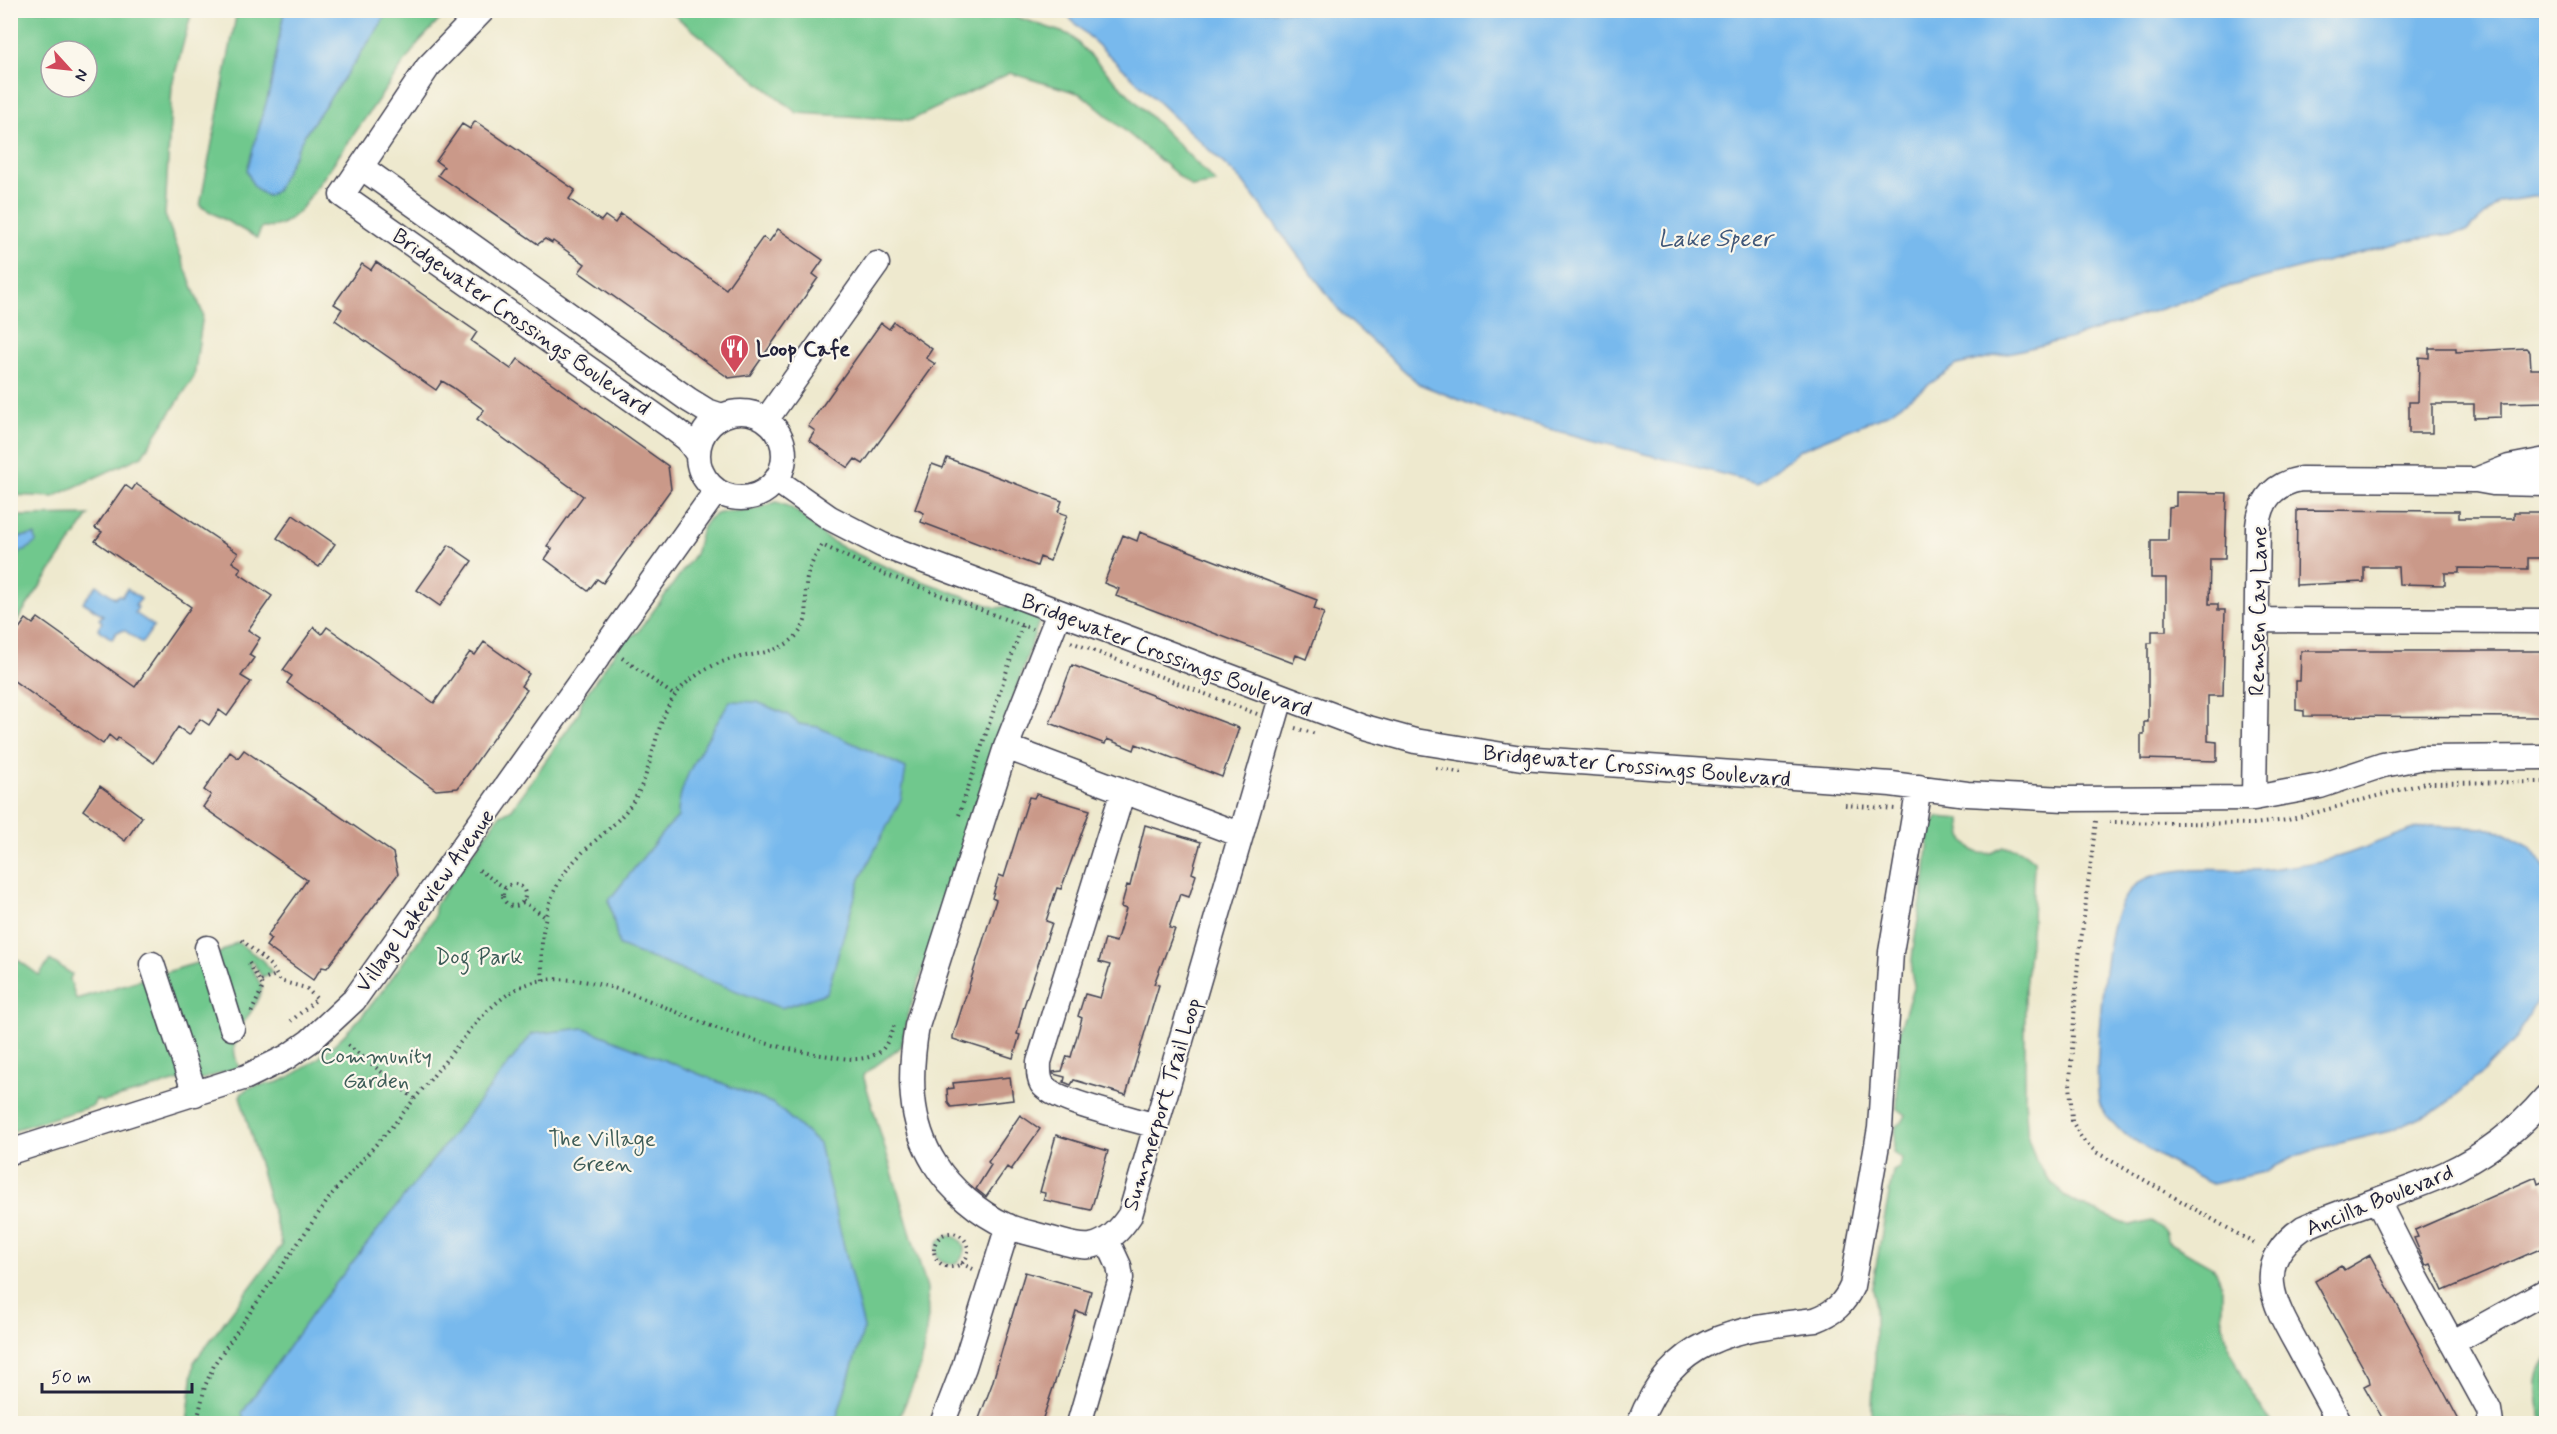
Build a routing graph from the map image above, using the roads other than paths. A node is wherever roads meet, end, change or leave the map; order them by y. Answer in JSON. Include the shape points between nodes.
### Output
{"nodes":[{"id":1,"x":483,"y":10,"type":"edge"},
{"id":2,"x":361,"y":167,"type":"junction"},
{"id":3,"x":878,"y":264,"type":"dead end"},
{"id":4,"x":722,"y":416,"type":"junction"},
{"id":5,"x":766,"y":420,"type":"junction"},
{"id":6,"x":698,"y":453,"type":"junction"},
{"id":7,"x":2547,"y":460,"type":"edge"},
{"id":8,"x":776,"y":480,"type":"junction"},
{"id":9,"x":2476,"y":480,"type":"junction"},
{"id":10,"x":2547,"y":484,"type":"edge"},
{"id":11,"x":716,"y":491,"type":"junction"},
{"id":12,"x":1059,"y":613,"type":"junction"},
{"id":13,"x":2257,"y":620,"type":"junction"},
{"id":14,"x":2547,"y":621,"type":"edge"},
{"id":15,"x":1281,"y":698,"type":"junction"},
{"id":16,"x":1006,"y":747,"type":"junction"},
{"id":17,"x":2547,"y":757,"type":"edge"},
{"id":18,"x":1919,"y":787,"type":"junction"},
{"id":19,"x":1123,"y":791,"type":"junction"},
{"id":20,"x":2254,"y":798,"type":"junction"},
{"id":21,"x":1241,"y":835,"type":"junction"},
{"id":22,"x":207,"y":948,"type":"dead end"},
{"id":23,"x":152,"y":964,"type":"dead end"},
{"id":24,"x":232,"y":1028,"type":"dead end"},
{"id":25,"x":195,"y":1094,"type":"junction"},
{"id":26,"x":2547,"y":1098,"type":"edge"},
{"id":27,"x":1156,"y":1126,"type":"junction"},
{"id":28,"x":10,"y":1152,"type":"edge"},
{"id":29,"x":2377,"y":1200,"type":"junction"},
{"id":30,"x":1008,"y":1226,"type":"junction"},
{"id":31,"x":1107,"y":1240,"type":"junction"},
{"id":32,"x":2547,"y":1291,"type":"edge"},
{"id":33,"x":2451,"y":1343,"type":"junction"},
{"id":34,"x":942,"y":1424,"type":"edge"},
{"id":35,"x":1079,"y":1424,"type":"edge"},
{"id":36,"x":1639,"y":1424,"type":"edge"},
{"id":37,"x":2340,"y":1424,"type":"edge"},
{"id":38,"x":2491,"y":1424,"type":"edge"}],
"edges":[{"from":1,"to":2,"type":"street","via":[[428,67]]},
{"from":2,"to":4,"type":"street","name":"Bridgewater Crossings Boulevard","via":[[689,400]]},
{"from":2,"to":6,"type":"street","name":"Bridgewater Crossings Boulevard","via":[[342,195],[670,426]]},
{"from":3,"to":5,"type":"street"},
{"from":4,"to":5,"type":"street","via":[[744,412]]},
{"from":4,"to":6,"type":"street","via":[[705,431]]},
{"from":5,"to":8,"type":"street","via":[[780,437],[783,448]]},
{"from":6,"to":11,"type":"street","via":[[702,474]]},
{"from":7,"to":9,"type":"street","name":"Remsen Cay Lane","via":[[2509,467]]},
{"from":8,"to":11,"type":"street","via":[[768,489],[748,498]]},
{"from":8,"to":12,"type":"street","name":"Bridgewater Crossings Boulevard","via":[[830,518],[882,546]]},
{"from":9,"to":10,"type":"street","name":"Remsen Cay Lane"},
{"from":9,"to":13,"type":"street","name":"Remsen Cay Lane","via":[[2301,479],[2279,486],[2270,493],[2259,514]]},
{"from":11,"to":25,"type":"street","name":"Village Lakeview Avenue","via":[[354,1000],[287,1057],[246,1077]]},
{"from":12,"to":15,"type":"street","name":"Bridgewater Crossings Boulevard"},
{"from":12,"to":16,"type":"street"},
{"from":13,"to":14,"type":"street"},
{"from":13,"to":20,"type":"street","name":"Remsen Cay Lane"},
{"from":15,"to":18,"type":"street","name":"Bridgewater Crossings Boulevard","via":[[1361,726],[1463,750],[1522,758]]},
{"from":15,"to":21,"type":"street","name":"Summerport Trail Loop"},
{"from":16,"to":19,"type":"street"},
{"from":16,"to":30,"type":"street","via":[[917,1026],[910,1087],[924,1142],[935,1164],[974,1205]]},
{"from":17,"to":20,"type":"street","name":"Bridgewater Crossings Boulevard","via":[[2420,758],[2383,765],[2320,786]]},
{"from":18,"to":20,"type":"street","name":"Bridgewater Crossings Boulevard","via":[[1967,794],[2065,799]]},
{"from":18,"to":36,"type":"street","via":[[1889,969],[1880,1128],[1852,1286],[1841,1305],[1824,1317],[1745,1329],[1708,1342],[1663,1381]]},
{"from":19,"to":21,"type":"street"},
{"from":19,"to":27,"type":"street","via":[[1039,1062],[1039,1074],[1043,1085],[1059,1097]]},
{"from":21,"to":27,"type":"street","name":"Summerport Trail Loop"},
{"from":22,"to":24,"type":"street"},
{"from":23,"to":25,"type":"street"},
{"from":25,"to":28,"type":"street","name":"Village Lakeview Avenue"},
{"from":26,"to":29,"type":"street","name":"Ancilla Boulevard","via":[[2500,1142],[2464,1164]]},
{"from":27,"to":31,"type":"street","name":"Summerport Trail Loop","via":[[1130,1215]]},
{"from":29,"to":33,"type":"street"},
{"from":29,"to":37,"type":"street","name":"Ancilla Boulevard","via":[[2302,1228],[2285,1243],[2271,1274],[2276,1306]]},
{"from":30,"to":31,"type":"street","via":[[1073,1245],[1091,1246]]},
{"from":30,"to":34,"type":"street"},
{"from":31,"to":35,"type":"street","via":[[1121,1278]]},
{"from":32,"to":33,"type":"street"},
{"from":33,"to":38,"type":"street","via":[[2488,1410]]}]}
